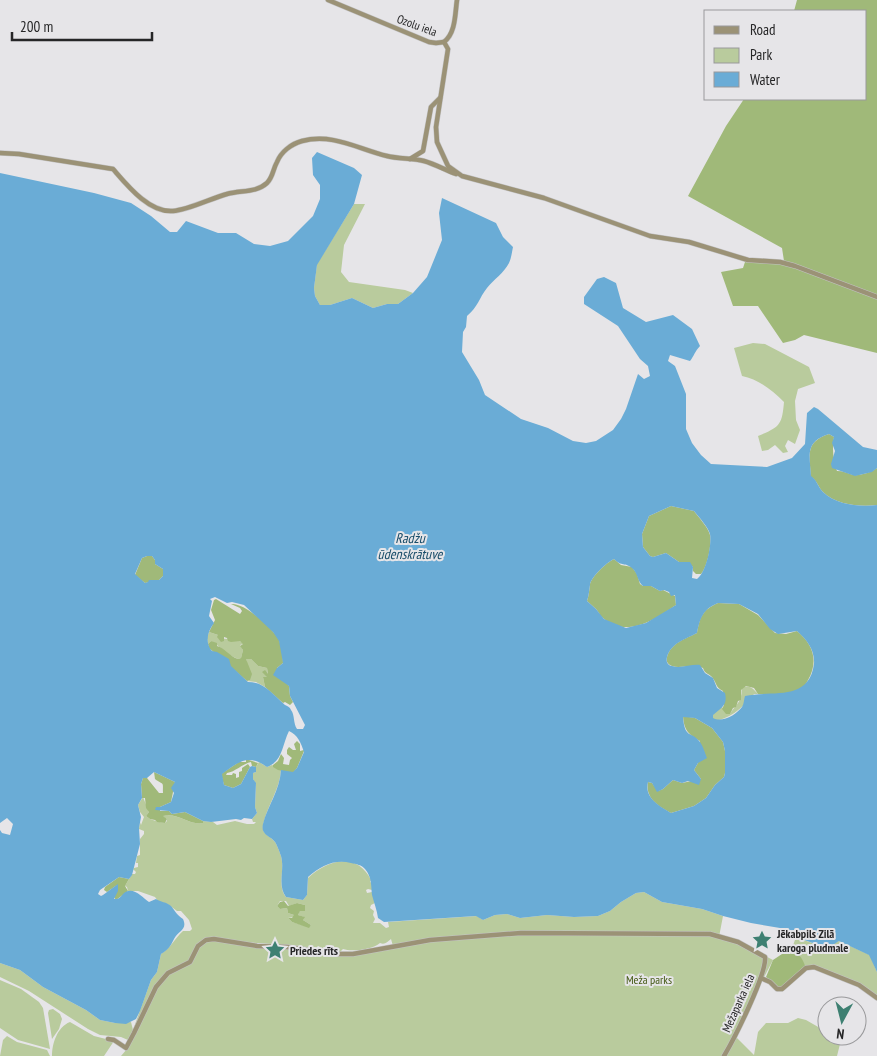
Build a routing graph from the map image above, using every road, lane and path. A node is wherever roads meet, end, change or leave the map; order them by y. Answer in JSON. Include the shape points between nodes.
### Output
{"nodes":[{"id":1,"x":328,"y":0,"type":"edge"},
{"id":2,"x":458,"y":0,"type":"edge"},
{"id":3,"x":444,"y":42,"type":"junction"},
{"id":4,"x":440,"y":98,"type":"junction"},
{"id":5,"x":0,"y":153,"type":"edge"},
{"id":6,"x":406,"y":159,"type":"junction"},
{"id":7,"x":462,"y":176,"type":"junction"},
{"id":8,"x":877,"y":297,"type":"edge"},
{"id":9,"x":761,"y":978,"type":"junction"},
{"id":10,"x":877,"y":998,"type":"edge"},
{"id":11,"x":108,"y":1039,"type":"dead end"},
{"id":12,"x":724,"y":1056,"type":"edge"}],
"edges":[{"from":1,"to":3,"type":"street","name":"Ozolu iela","via":[[429,42]]},
{"from":2,"to":3,"type":"street","via":[[450,37]]},
{"from":3,"to":4,"type":"street","via":[[448,49]]},
{"from":4,"to":6,"type":"street","via":[[431,108],[423,151]]},
{"from":4,"to":7,"type":"street","via":[[437,142],[448,166]]},
{"from":5,"to":6,"type":"street","via":[[113,169],[142,199],[158,209],[172,211],[260,187],[268,182],[283,153],[300,142],[312,139],[335,140]]},
{"from":6,"to":7,"type":"street"},
{"from":7,"to":8,"type":"street","via":[[544,198],[650,236],[689,242],[748,260],[795,266]]},
{"from":9,"to":10,"type":"street","via":[[777,989],[782,988],[806,968],[814,967],[859,985]]},
{"from":9,"to":11,"type":"street","name":"Mežaparka iela","via":[[765,957],[738,942],[710,934],[522,933],[430,940],[353,954],[214,939],[198,946],[190,962],[168,972],[156,987],[126,1048]]},
{"from":9,"to":12,"type":"street","name":"Mežaparka iela"}]}
